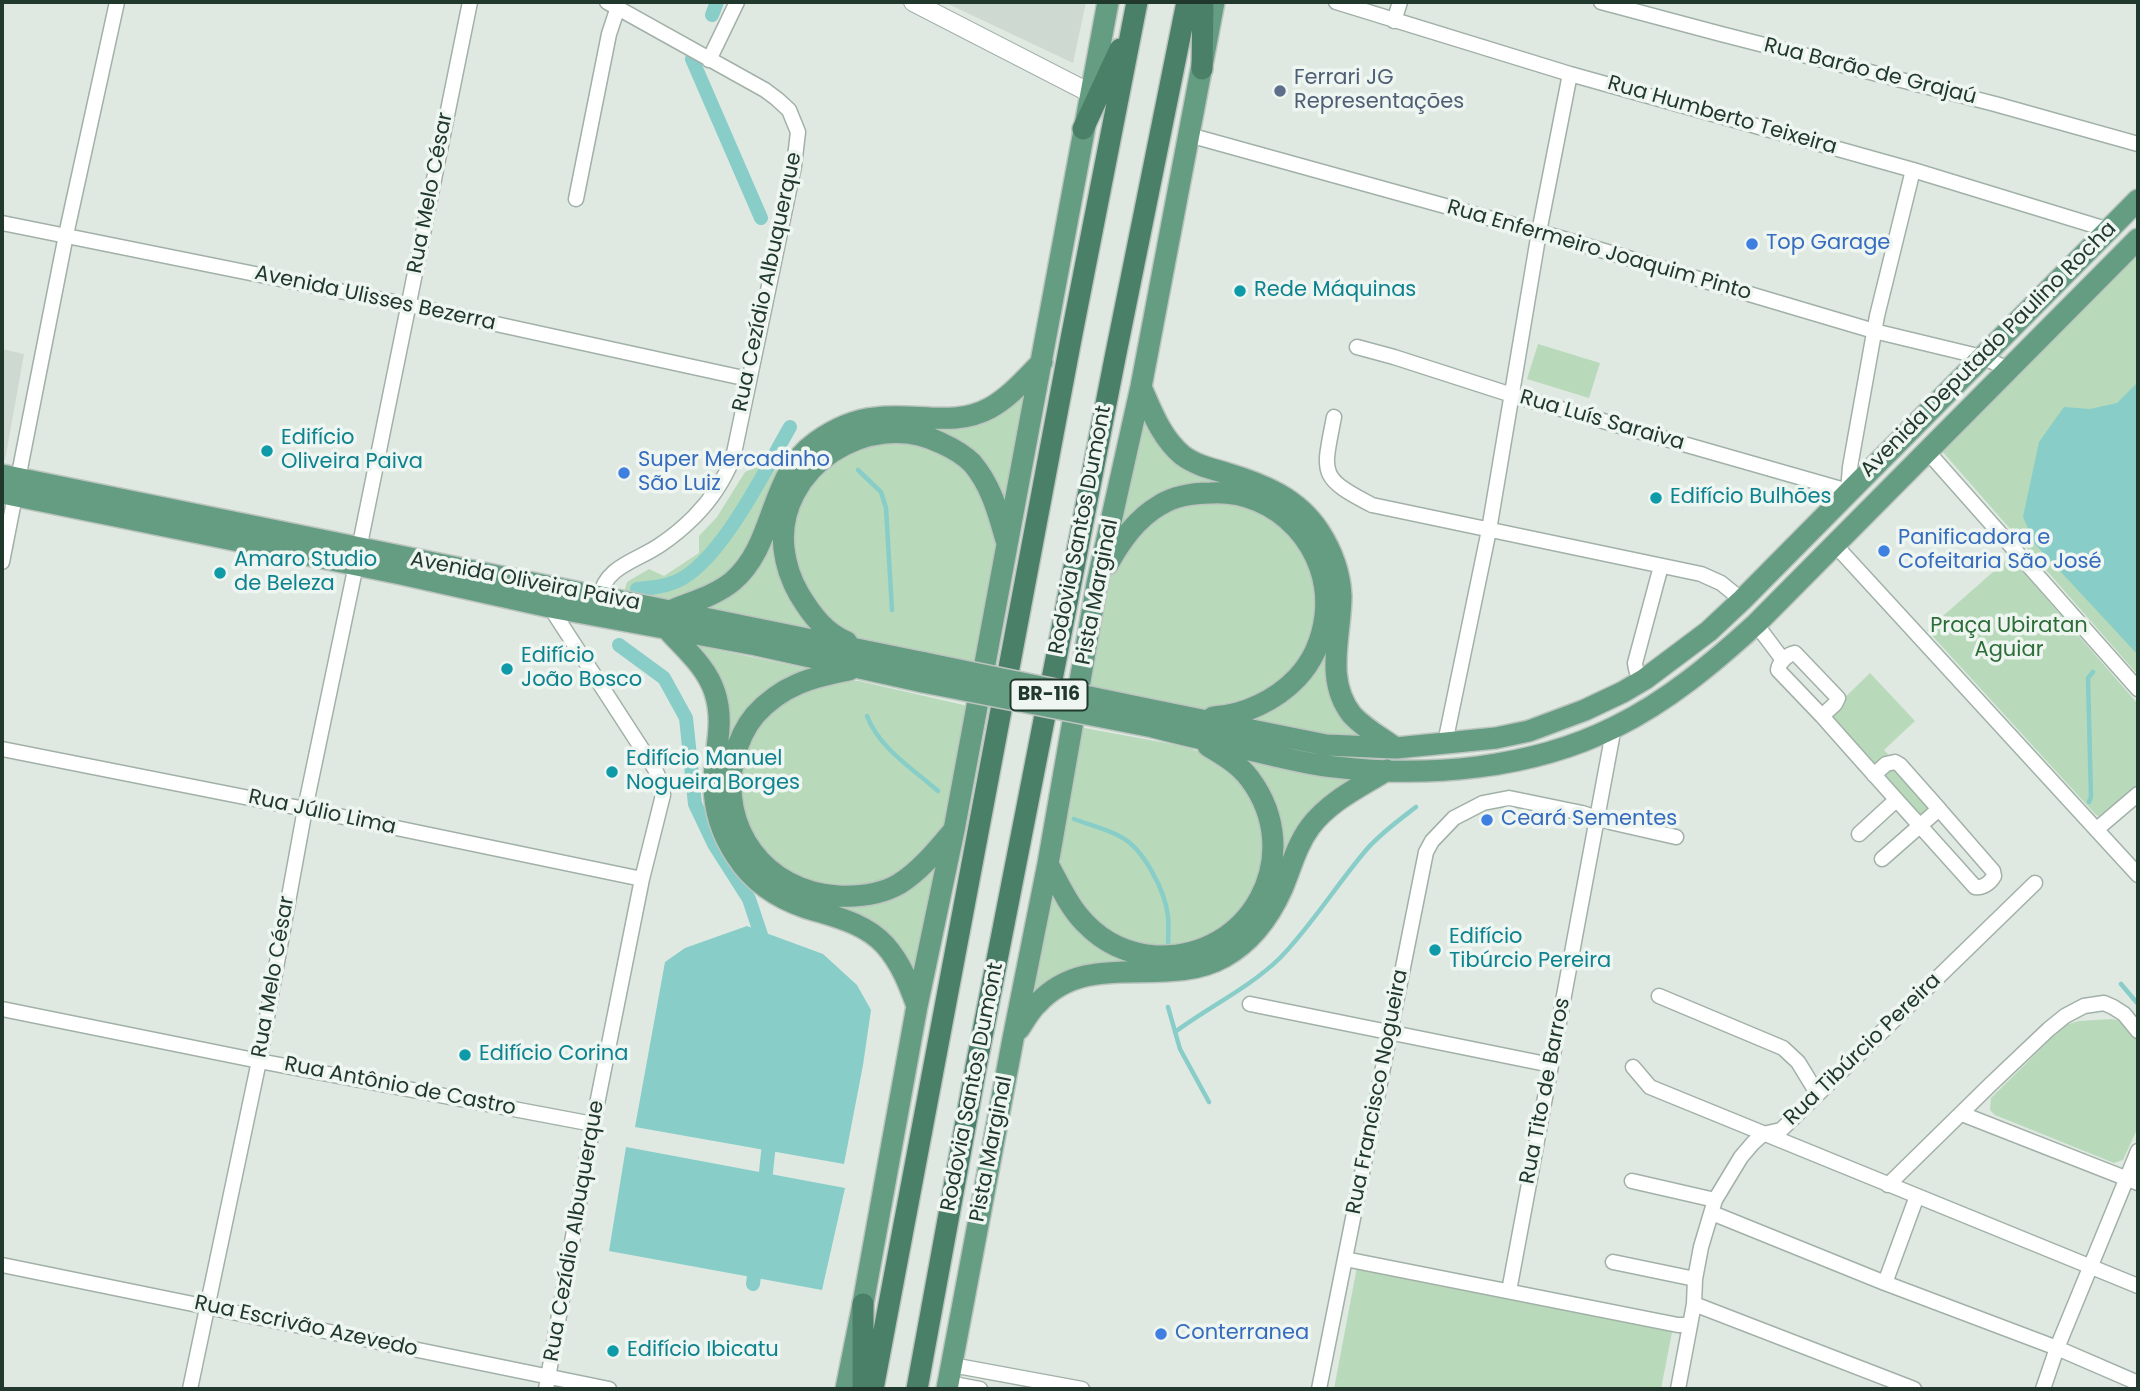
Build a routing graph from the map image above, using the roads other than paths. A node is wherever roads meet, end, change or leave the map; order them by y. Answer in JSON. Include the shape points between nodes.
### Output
{"nodes":[{"id":1,"x":117,"y":2,"type":"edge"},
{"id":2,"x":470,"y":2,"type":"edge"},
{"id":3,"x":737,"y":2,"type":"edge"},
{"id":4,"x":913,"y":2,"type":"edge"},
{"id":5,"x":1108,"y":2,"type":"edge"},
{"id":6,"x":1137,"y":2,"type":"edge"},
{"id":7,"x":1187,"y":2,"type":"edge"},
{"id":8,"x":1203,"y":2,"type":"edge"},
{"id":9,"x":1214,"y":2,"type":"edge"},
{"id":10,"x":1336,"y":2,"type":"edge"},
{"id":11,"x":1399,"y":2,"type":"edge"},
{"id":12,"x":1601,"y":2,"type":"edge"},
{"id":13,"x":612,"y":4,"type":"edge"},
{"id":14,"x":1394,"y":21,"type":"junction"},
{"id":15,"x":1131,"y":29,"type":"junction"},
{"id":16,"x":709,"y":60,"type":"junction"},
{"id":17,"x":1202,"y":69,"type":"junction"},
{"id":18,"x":1570,"y":74,"type":"junction"},
{"id":19,"x":1090,"y":93,"type":"junction"},
{"id":20,"x":1083,"y":129,"type":"junction"},
{"id":21,"x":1189,"y":135,"type":"junction"},
{"id":22,"x":2138,"y":144,"type":"edge"},
{"id":23,"x":1913,"y":170,"type":"junction"},
{"id":24,"x":576,"y":199,"type":"dead end"},
{"id":25,"x":2138,"y":200,"type":"edge"},
{"id":26,"x":2,"y":223,"type":"edge"},
{"id":27,"x":2109,"y":230,"type":"junction"},
{"id":28,"x":1539,"y":232,"type":"junction"},
{"id":29,"x":66,"y":235,"type":"junction"},
{"id":30,"x":2138,"y":239,"type":"edge"},
{"id":31,"x":409,"y":305,"type":"junction"},
{"id":32,"x":1874,"y":331,"type":"junction"},
{"id":33,"x":1357,"y":347,"type":"dead end"},
{"id":34,"x":1982,"y":357,"type":"junction"},
{"id":35,"x":1042,"y":362,"type":"junction"},
{"id":36,"x":2008,"y":369,"type":"junction"},
{"id":37,"x":748,"y":379,"type":"junction"},
{"id":38,"x":1141,"y":387,"type":"junction"},
{"id":39,"x":1512,"y":395,"type":"junction"},
{"id":40,"x":1334,"y":416,"type":"dead end"},
{"id":41,"x":1927,"y":451,"type":"junction"},
{"id":42,"x":9,"y":486,"type":"edge"},
{"id":43,"x":1848,"y":491,"type":"junction"},
{"id":44,"x":1489,"y":530,"type":"junction"},
{"id":45,"x":1007,"y":543,"type":"junction"},
{"id":46,"x":1836,"y":546,"type":"junction"},
{"id":47,"x":358,"y":557,"type":"junction"},
{"id":48,"x":2,"y":562,"type":"edge"},
{"id":49,"x":1661,"y":566,"type":"junction"},
{"id":50,"x":1097,"y":584,"type":"junction"},
{"id":51,"x":600,"y":597,"type":"junction"},
{"id":52,"x":1742,"y":600,"type":"junction"},
{"id":53,"x":551,"y":607,"type":"junction"},
{"id":54,"x":669,"y":620,"type":"junction"},
{"id":55,"x":1756,"y":624,"type":"junction"},
{"id":56,"x":872,"y":652,"type":"junction"},
{"id":57,"x":1783,"y":660,"type":"junction"},
{"id":58,"x":856,"y":668,"type":"junction"},
{"id":59,"x":924,"y":673,"type":"junction"},
{"id":60,"x":1645,"y":679,"type":"junction"},
{"id":61,"x":2138,"y":689,"type":"edge"},
{"id":62,"x":1822,"y":716,"type":"junction"},
{"id":63,"x":1614,"y":727,"type":"junction"},
{"id":64,"x":1194,"y":728,"type":"junction"},
{"id":65,"x":1445,"y":743,"type":"junction"},
{"id":66,"x":1396,"y":748,"type":"junction"},
{"id":67,"x":2,"y":749,"type":"edge"},
{"id":68,"x":1387,"y":770,"type":"junction"},
{"id":69,"x":1874,"y":775,"type":"junction"},
{"id":70,"x":2138,"y":794,"type":"edge"},
{"id":71,"x":1896,"y":800,"type":"junction"},
{"id":72,"x":305,"y":809,"type":"junction"},
{"id":73,"x":1939,"y":809,"type":"junction"},
{"id":74,"x":1598,"y":817,"type":"junction"},
{"id":75,"x":1920,"y":825,"type":"junction"},
{"id":76,"x":2096,"y":829,"type":"junction"},
{"id":77,"x":954,"y":830,"type":"junction"},
{"id":78,"x":1859,"y":834,"type":"dead end"},
{"id":79,"x":1676,"y":837,"type":"dead end"},
{"id":80,"x":1882,"y":859,"type":"dead end"},
{"id":81,"x":1048,"y":864,"type":"junction"},
{"id":82,"x":2138,"y":875,"type":"edge"},
{"id":83,"x":642,"y":879,"type":"junction"},
{"id":84,"x":2035,"y":883,"type":"dead end"},
{"id":85,"x":1658,"y":996,"type":"dead end"},
{"id":86,"x":1250,"y":1004,"type":"dead end"},
{"id":87,"x":917,"y":1006,"type":"junction"},
{"id":88,"x":2,"y":1009,"type":"edge"},
{"id":89,"x":2138,"y":1031,"type":"edge"},
{"id":90,"x":1389,"y":1032,"type":"junction"},
{"id":91,"x":1013,"y":1039,"type":"junction"},
{"id":92,"x":259,"y":1061,"type":"junction"},
{"id":93,"x":1551,"y":1065,"type":"junction"},
{"id":94,"x":1633,"y":1067,"type":"dead end"},
{"id":95,"x":1817,"y":1093,"type":"junction"},
{"id":96,"x":1962,"y":1114,"type":"junction"},
{"id":97,"x":593,"y":1124,"type":"junction"},
{"id":98,"x":1763,"y":1134,"type":"junction"},
{"id":99,"x":2138,"y":1151,"type":"edge"},
{"id":100,"x":2133,"y":1180,"type":"edge"},
{"id":101,"x":1632,"y":1181,"type":"dead end"},
{"id":102,"x":1888,"y":1185,"type":"junction"},
{"id":103,"x":1917,"y":1196,"type":"junction"},
{"id":104,"x":1714,"y":1206,"type":"junction"},
{"id":105,"x":1345,"y":1259,"type":"junction"},
{"id":106,"x":1613,"y":1262,"type":"dead end"},
{"id":107,"x":2,"y":1265,"type":"edge"},
{"id":108,"x":2090,"y":1266,"type":"junction"},
{"id":109,"x":1695,"y":1279,"type":"junction"},
{"id":110,"x":1885,"y":1283,"type":"junction"},
{"id":111,"x":2138,"y":1286,"type":"edge"},
{"id":112,"x":1509,"y":1291,"type":"junction"},
{"id":113,"x":863,"y":1304,"type":"junction"},
{"id":114,"x":1694,"y":1304,"type":"junction"},
{"id":115,"x":208,"y":1307,"type":"junction"},
{"id":116,"x":1690,"y":1325,"type":"junction"},
{"id":117,"x":2057,"y":1348,"type":"junction"},
{"id":118,"x":949,"y":1379,"type":"edge"},
{"id":119,"x":548,"y":1383,"type":"edge"},
{"id":120,"x":2138,"y":1383,"type":"edge"},
{"id":121,"x":190,"y":1389,"type":"edge"},
{"id":122,"x":610,"y":1389,"type":"edge"},
{"id":123,"x":846,"y":1389,"type":"edge"},
{"id":124,"x":863,"y":1389,"type":"edge"},
{"id":125,"x":873,"y":1389,"type":"edge"},
{"id":126,"x":917,"y":1389,"type":"edge"},
{"id":127,"x":980,"y":1389,"type":"edge"},
{"id":128,"x":1082,"y":1389,"type":"edge"},
{"id":129,"x":1319,"y":1389,"type":"edge"},
{"id":130,"x":1678,"y":1389,"type":"edge"},
{"id":131,"x":1914,"y":1389,"type":"edge"},
{"id":132,"x":2043,"y":1389,"type":"edge"}],
"edges":[{"from":1,"to":29,"type":"street"},
{"from":2,"to":31,"type":"street","name":"Rua Melo César"},
{"from":3,"to":16,"type":"street"},
{"from":4,"to":19,"type":"street"},
{"from":5,"to":19,"type":"main road","number":"BR-116"},
{"from":6,"to":15,"type":"highway","name":"Rodovia Santos Dumont","number":"BR-116"},
{"from":7,"to":126,"type":"highway","name":"Rodovia Santos Dumont","number":"BR-116"},
{"from":8,"to":17,"type":"highway"},
{"from":9,"to":17,"type":"main road","name":"Pista Marginal","number":"BR-116"},
{"from":10,"to":14,"type":"street","name":"Rua Humberto Teixeira"},
{"from":11,"to":14,"type":"street"},
{"from":12,"to":22,"type":"street","name":"Rua Barão de Grajaú"},
{"from":13,"to":16,"type":"street","name":"Rua Cezídio Albuquerque"},
{"from":13,"to":24,"type":"street"},
{"from":14,"to":18,"type":"street","name":"Rua Humberto Teixeira"},
{"from":15,"to":20,"type":"highway"},
{"from":15,"to":125,"type":"highway","name":"Rodovia Santos Dumont","number":"BR-116"},
{"from":16,"to":37,"type":"street","name":"Rua Cezídio Albuquerque","via":[[778,99],[789,110],[798,132]]},
{"from":17,"to":21,"type":"main road","name":"Pista Marginal","number":"BR-116"},
{"from":18,"to":23,"type":"street","name":"Rua Humberto Teixeira"},
{"from":18,"to":28,"type":"street"},
{"from":19,"to":20,"type":"main road","number":"BR-116"},
{"from":20,"to":35,"type":"main road","number":"BR-116"},
{"from":21,"to":28,"type":"street","name":"Rua Enfermeiro Joaquim Pinto"},
{"from":21,"to":38,"type":"main road","name":"Pista Marginal","number":"BR-116"},
{"from":23,"to":27,"type":"street","name":"Rua Humberto Teixeira"},
{"from":23,"to":32,"type":"street"},
{"from":25,"to":27,"type":"main road","name":"Avenida Deputado Paulino Rocha"},
{"from":26,"to":29,"type":"street","name":"Avenida Ulisses Bezerra"},
{"from":27,"to":34,"type":"main road","name":"Avenida Deputado Paulino Rocha"},
{"from":28,"to":32,"type":"street","name":"Rua Enfermeiro Joaquim Pinto"},
{"from":28,"to":39,"type":"street"},
{"from":29,"to":31,"type":"street","name":"Avenida Ulisses Bezerra"},
{"from":29,"to":42,"type":"street"},
{"from":30,"to":36,"type":"main road","name":"Avenida Deputado Paulino Rocha"},
{"from":31,"to":37,"type":"street","name":"Avenida Ulisses Bezerra"},
{"from":31,"to":47,"type":"street","name":"Rua Melo César"},
{"from":32,"to":34,"type":"street","name":"Rua Enfermeiro Joaquim Pinto"},
{"from":32,"to":43,"type":"street"},
{"from":33,"to":39,"type":"street","name":"Rua Luís Saraiva"},
{"from":34,"to":36,"type":"street","name":"Rua Enfermeiro Joaquim Pinto"},
{"from":34,"to":43,"type":"main road","name":"Avenida Deputado Paulino Rocha"},
{"from":35,"to":45,"type":"main road","number":"BR-116"},
{"from":35,"to":54,"type":"main road","via":[[989,409],[945,419],[873,418],[816,442],[785,478],[758,551],[742,571],[732,582]]},
{"from":36,"to":41,"type":"main road","name":"Avenida Deputado Paulino Rocha"},
{"from":37,"to":51,"type":"street","name":"Rua Cezídio Albuquerque","via":[[733,458],[709,502],[659,546],[609,577]]},
{"from":38,"to":50,"type":"main road","name":"Pista Marginal","number":"BR-116"},
{"from":38,"to":66,"type":"main road","via":[[1160,429],[1184,456],[1279,493],[1318,530],[1332,554],[1339,580],[1335,666],[1343,701],[1370,732]]},
{"from":39,"to":43,"type":"street","name":"Rua Luís Saraiva"},
{"from":39,"to":44,"type":"street"},
{"from":40,"to":44,"type":"street","via":[[1326,460],[1338,487],[1372,505]]},
{"from":41,"to":46,"type":"main road","name":"Avenida Deputado Paulino Rocha"},
{"from":41,"to":61,"type":"street"},
{"from":42,"to":47,"type":"main road","name":"Avenida Oliveira Paiva"},
{"from":42,"to":48,"type":"street"},
{"from":43,"to":52,"type":"main road","name":"Avenida Deputado Paulino Rocha"},
{"from":44,"to":49,"type":"street"},
{"from":44,"to":65,"type":"street"},
{"from":45,"to":56,"type":"main road","via":[[984,480],[971,462],[947,446],[917,434],[886,432],[858,437],[832,451],[795,494],[784,548],[793,583],[815,618],[840,639]]},
{"from":45,"to":77,"type":"main road","number":"BR-116"},
{"from":46,"to":55,"type":"main road","name":"Avenida Deputado Paulino Rocha"},
{"from":46,"to":76,"type":"street"},
{"from":47,"to":51,"type":"main road","name":"Avenida Oliveira Paiva"},
{"from":47,"to":53,"type":"main road","name":"Avenida Oliveira Paiva"},
{"from":47,"to":72,"type":"street","name":"Rua Melo César"},
{"from":49,"to":52,"type":"street","via":[[1701,574]]},
{"from":49,"to":60,"type":"street","via":[[1635,663],[1636,672]]},
{"from":50,"to":64,"type":"main road","via":[[1141,519],[1159,505],[1187,494],[1248,496],[1280,514],[1308,542],[1322,575],[1326,609],[1320,643],[1307,667],[1280,693]]},
{"from":50,"to":81,"type":"main road","name":"Pista Marginal","number":"BR-116"},
{"from":51,"to":54,"type":"main road","name":"Avenida Oliveira Paiva"},
{"from":52,"to":60,"type":"main road","name":"Avenida Deputado Paulino Rocha"},
{"from":53,"to":54,"type":"main road","name":"Avenida Oliveira Paiva"},
{"from":53,"to":83,"type":"street","name":"Rua Cezídio Albuquerque","via":[[659,776],[663,795]]},
{"from":54,"to":56,"type":"main road","name":"Avenida Oliveira Paiva"},
{"from":54,"to":58,"type":"main road","name":"Avenida Oliveira Paiva"},
{"from":54,"to":87,"type":"main road","via":[[715,693],[720,726],[715,805],[738,859],[780,898],[846,920],[883,943],[902,970]]},
{"from":55,"to":57,"type":"street"},
{"from":55,"to":63,"type":"main road","name":"Avenida Deputado Paulino Rocha","via":[[1685,684]]},
{"from":56,"to":59,"type":"main road","name":"Avenida Oliveira Paiva"},
{"from":57,"to":62,"type":"street","via":[[1779,672]]},
{"from":57,"to":62,"type":"street","via":[[1798,654],[1837,696],[1838,701]]},
{"from":58,"to":59,"type":"main road","name":"Avenida Oliveira Paiva"},
{"from":58,"to":77,"type":"main road","via":[[792,686],[754,716],[744,732],[732,768],[731,799],[749,847],[772,871],[806,890],[826,895],[874,895],[915,872]]},
{"from":59,"to":64,"type":"main road","name":"Avenida Deputado Paulino Rocha","bridge":true},
{"from":60,"to":65,"type":"main road","name":"Avenida Deputado Paulino Rocha","via":[[1586,710],[1529,732]]},
{"from":62,"to":69,"type":"street"},
{"from":63,"to":68,"type":"main road","name":"Avenida Deputado Paulino Rocha","via":[[1561,749],[1511,762],[1459,769]]},
{"from":63,"to":74,"type":"street","name":"Rua Tito de Barros"},
{"from":64,"to":66,"type":"main road","name":"Avenida Deputado Paulino Rocha","via":[[1326,745]]},
{"from":64,"to":68,"type":"main road","name":"Avenida Deputado Paulino Rocha","via":[[1334,767]]},
{"from":64,"to":81,"type":"main road","via":[[1249,778],[1270,825],[1270,874],[1241,925],[1192,953],[1136,954],[1109,942],[1084,922]]},
{"from":65,"to":66,"type":"main road","name":"Avenida Deputado Paulino Rocha"},
{"from":67,"to":72,"type":"street","name":"Rua Júlio Lima"},
{"from":68,"to":91,"type":"main road","via":[[1318,817],[1300,844],[1268,916],[1235,950],[1177,972],[1108,971],[1073,980],[1038,1002]]},
{"from":69,"to":71,"type":"street"},
{"from":69,"to":73,"type":"street","via":[[1895,762]]},
{"from":70,"to":76,"type":"street"},
{"from":71,"to":75,"type":"street"},
{"from":71,"to":78,"type":"street"},
{"from":72,"to":83,"type":"street","name":"Rua Júlio Lima"},
{"from":72,"to":92,"type":"street","name":"Rua Melo César"},
{"from":73,"to":75,"type":"street"},
{"from":73,"to":75,"type":"street","via":[[1993,871],[1986,884],[1975,887]]},
{"from":74,"to":79,"type":"street"},
{"from":74,"to":90,"type":"street","name":"Rua Francisco Nogueira","via":[[1518,799],[1466,810],[1439,832],[1426,852]]},
{"from":74,"to":93,"type":"street","name":"Rua Tito de Barros"},
{"from":75,"to":80,"type":"street"},
{"from":76,"to":82,"type":"street"},
{"from":77,"to":87,"type":"main road","number":"BR-116"},
{"from":81,"to":91,"type":"main road","name":"Pista Marginal","number":"BR-116"},
{"from":83,"to":97,"type":"street","name":"Rua Cezídio Albuquerque"},
{"from":84,"to":95,"type":"street","name":"Rua Tibúrcio Pereira"},
{"from":85,"to":95,"type":"street","via":[[1783,1048],[1798,1062]]},
{"from":86,"to":90,"type":"street"},
{"from":87,"to":113,"type":"main road","number":"BR-116"},
{"from":88,"to":92,"type":"street","name":"Rua Antônio de Castro"},
{"from":89,"to":96,"type":"street","via":[[2113,1007],[2104,1003],[2084,1006],[2049,1029]]},
{"from":90,"to":93,"type":"street"},
{"from":90,"to":105,"type":"street","name":"Rua Francisco Nogueira"},
{"from":91,"to":118,"type":"main road","name":"Pista Marginal","number":"BR-116"},
{"from":92,"to":97,"type":"street","name":"Rua Antônio de Castro"},
{"from":92,"to":115,"type":"street","name":"Rua Melo César"},
{"from":93,"to":112,"type":"street","name":"Rua Tito de Barros"},
{"from":94,"to":98,"type":"street","via":[[1650,1087]]},
{"from":95,"to":98,"type":"street","name":"Rua Tibúrcio Pereira","via":[[1781,1130]]},
{"from":96,"to":100,"type":"street"},
{"from":96,"to":102,"type":"street"},
{"from":97,"to":119,"type":"street","name":"Rua Cezídio Albuquerque"},
{"from":98,"to":102,"type":"street"},
{"from":98,"to":104,"type":"street","name":"Rua Tibúrcio Pereira","via":[[1741,1157]]},
{"from":99,"to":100,"type":"street"},
{"from":100,"to":108,"type":"street"},
{"from":101,"to":104,"type":"street"},
{"from":102,"to":103,"type":"street"},
{"from":103,"to":108,"type":"street"},
{"from":103,"to":110,"type":"street"},
{"from":104,"to":109,"type":"street","name":"Rua Tibúrcio Pereira"},
{"from":104,"to":110,"type":"street"},
{"from":105,"to":112,"type":"street"},
{"from":105,"to":129,"type":"street","name":"Rua Francisco Nogueira"},
{"from":106,"to":109,"type":"street"},
{"from":107,"to":115,"type":"street","name":"Rua Escrivão Azevedo"},
{"from":108,"to":111,"type":"street"},
{"from":108,"to":117,"type":"street"},
{"from":109,"to":114,"type":"street","name":"Rua Tibúrcio Pereira"},
{"from":110,"to":117,"type":"street"},
{"from":112,"to":116,"type":"street"},
{"from":113,"to":123,"type":"main road","number":"BR-116"},
{"from":113,"to":124,"type":"highway"},
{"from":114,"to":116,"type":"street","name":"Rua Tibúrcio Pereira"},
{"from":114,"to":131,"type":"street"},
{"from":115,"to":119,"type":"street","name":"Rua Escrivão Azevedo"},
{"from":115,"to":121,"type":"street","name":"Rua Melo César"},
{"from":116,"to":130,"type":"street","name":"Rua Tibúrcio Pereira"},
{"from":117,"to":120,"type":"street"},
{"from":117,"to":132,"type":"street"},
{"from":118,"to":127,"type":"street"},
{"from":118,"to":128,"type":"street"},
{"from":119,"to":122,"type":"street","name":"Rua Escrivão Azevedo"}]}
